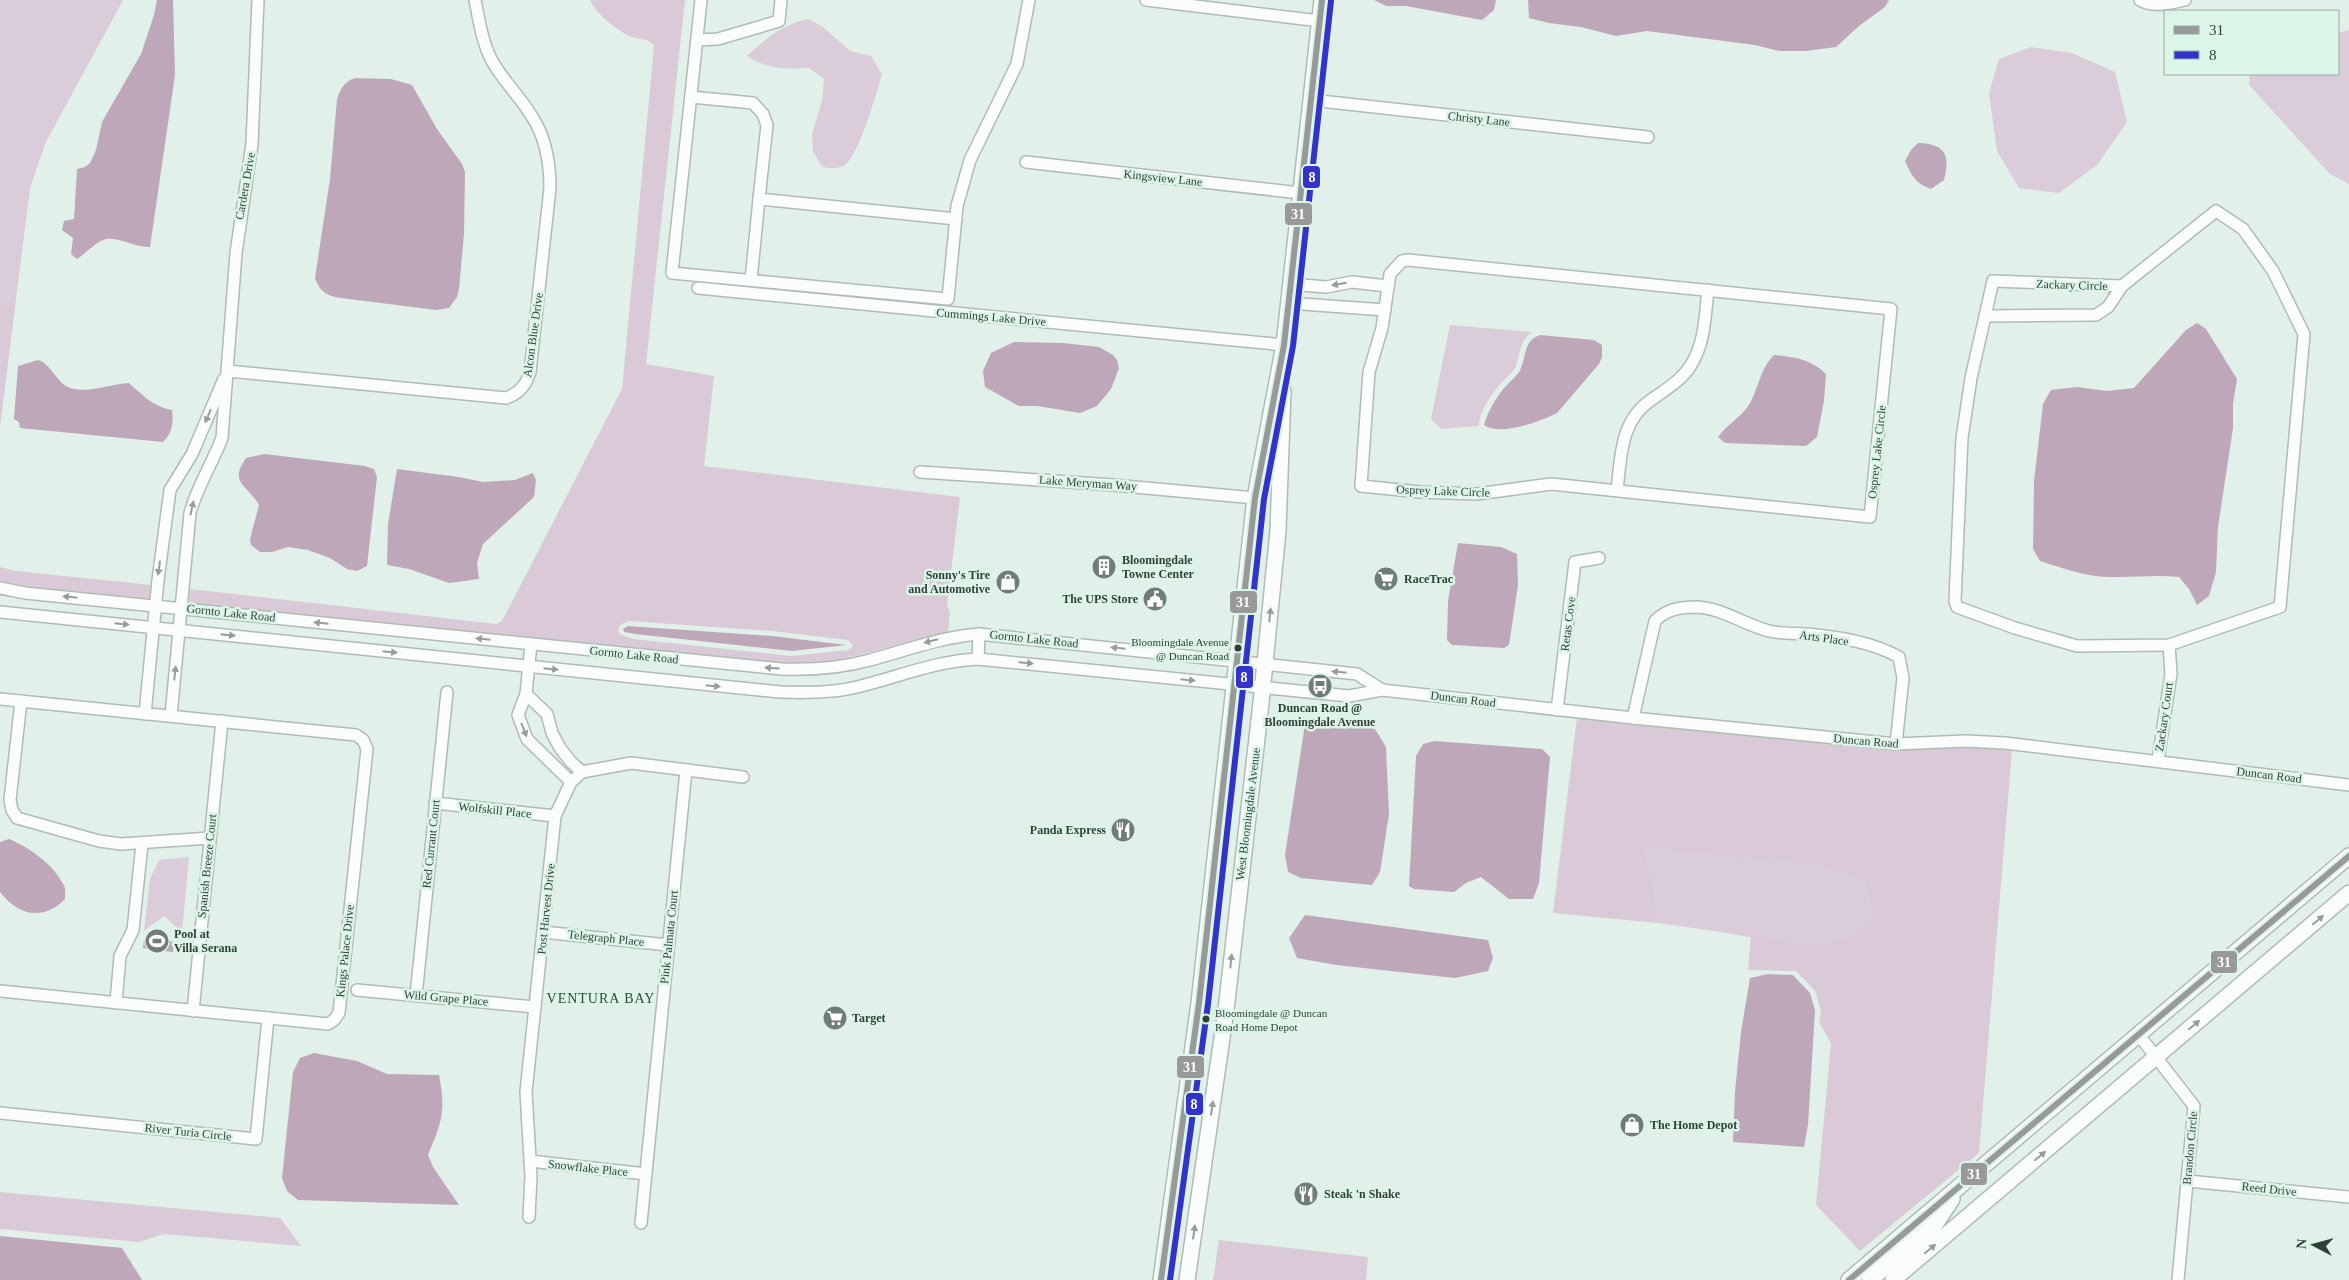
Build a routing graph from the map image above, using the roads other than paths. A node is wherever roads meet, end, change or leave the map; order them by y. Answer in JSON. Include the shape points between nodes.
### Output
{"nodes":[{"id":1,"x":258,"y":0,"type":"edge"},
{"id":2,"x":475,"y":0,"type":"edge"},
{"id":3,"x":701,"y":0,"type":"edge"},
{"id":4,"x":781,"y":0,"type":"edge"},
{"id":5,"x":1029,"y":0,"type":"edge"},
{"id":6,"x":1146,"y":0,"type":"edge"},
{"id":7,"x":1322,"y":0,"type":"edge"},
{"id":8,"x":2140,"y":0,"type":"edge"},
{"id":9,"x":2185,"y":0,"type":"edge"},
{"id":10,"x":1320,"y":20,"type":"junction"},
{"id":11,"x":697,"y":40,"type":"junction"},
{"id":12,"x":691,"y":97,"type":"junction"},
{"id":13,"x":1311,"y":100,"type":"junction"},
{"id":14,"x":1648,"y":137,"type":"dead end"},
{"id":15,"x":1026,"y":162,"type":"dead end"},
{"id":16,"x":1300,"y":193,"type":"junction"},
{"id":17,"x":759,"y":199,"type":"junction"},
{"id":18,"x":956,"y":220,"type":"junction"},
{"id":19,"x":751,"y":280,"type":"junction"},
{"id":20,"x":1290,"y":284,"type":"junction"},
{"id":21,"x":1387,"y":286,"type":"junction"},
{"id":22,"x":2122,"y":286,"type":"junction"},
{"id":23,"x":698,"y":288,"type":"dead end"},
{"id":24,"x":1708,"y":290,"type":"junction"},
{"id":25,"x":1288,"y":303,"type":"junction"},
{"id":26,"x":1385,"y":310,"type":"junction"},
{"id":27,"x":1985,"y":316,"type":"junction"},
{"id":28,"x":1284,"y":345,"type":"junction"},
{"id":29,"x":228,"y":371,"type":"junction"},
{"id":30,"x":195,"y":446,"type":"junction"},
{"id":31,"x":216,"y":454,"type":"junction"},
{"id":32,"x":920,"y":472,"type":"dead end"},
{"id":33,"x":1617,"y":490,"type":"junction"},
{"id":34,"x":1255,"y":498,"type":"junction"},
{"id":35,"x":1598,"y":558,"type":"dead end"},
{"id":36,"x":0,"y":588,"type":"edge"},
{"id":37,"x":156,"y":606,"type":"junction"},
{"id":38,"x":182,"y":608,"type":"junction"},
{"id":39,"x":0,"y":612,"type":"edge"},
{"id":40,"x":154,"y":628,"type":"junction"},
{"id":41,"x":180,"y":630,"type":"junction"},
{"id":42,"x":979,"y":634,"type":"junction"},
{"id":43,"x":531,"y":644,"type":"junction"},
{"id":44,"x":2169,"y":645,"type":"junction"},
{"id":45,"x":978,"y":659,"type":"junction"},
{"id":46,"x":1236,"y":660,"type":"junction"},
{"id":47,"x":1265,"y":664,"type":"junction"},
{"id":48,"x":529,"y":667,"type":"junction"},
{"id":49,"x":1233,"y":685,"type":"junction"},
{"id":50,"x":1262,"y":688,"type":"junction"},
{"id":51,"x":1382,"y":690,"type":"junction"},
{"id":52,"x":446,"y":692,"type":"dead end"},
{"id":53,"x":526,"y":694,"type":"junction"},
{"id":54,"x":0,"y":699,"type":"edge"},
{"id":55,"x":21,"y":701,"type":"junction"},
{"id":56,"x":1557,"y":710,"type":"junction"},
{"id":57,"x":145,"y":714,"type":"junction"},
{"id":58,"x":171,"y":716,"type":"junction"},
{"id":59,"x":1633,"y":718,"type":"junction"},
{"id":60,"x":222,"y":721,"type":"junction"},
{"id":61,"x":1896,"y":744,"type":"junction"},
{"id":62,"x":2158,"y":760,"type":"junction"},
{"id":63,"x":686,"y":770,"type":"junction"},
{"id":64,"x":582,"y":772,"type":"junction"},
{"id":65,"x":743,"y":777,"type":"dead end"},
{"id":66,"x":571,"y":782,"type":"junction"},
{"id":67,"x":2349,"y":785,"type":"edge"},
{"id":68,"x":435,"y":803,"type":"junction"},
{"id":69,"x":555,"y":816,"type":"junction"},
{"id":70,"x":210,"y":838,"type":"junction"},
{"id":71,"x":142,"y":844,"type":"junction"},
{"id":72,"x":2349,"y":856,"type":"edge"},
{"id":73,"x":2349,"y":893,"type":"edge"},
{"id":74,"x":543,"y":932,"type":"junction"},
{"id":75,"x":668,"y":945,"type":"junction"},
{"id":76,"x":357,"y":990,"type":"dead end"},
{"id":77,"x":0,"y":991,"type":"edge"},
{"id":78,"x":416,"y":996,"type":"junction"},
{"id":79,"x":116,"y":1003,"type":"junction"},
{"id":80,"x":1199,"y":1003,"type":"junction"},
{"id":81,"x":535,"y":1007,"type":"junction"},
{"id":82,"x":1226,"y":1010,"type":"junction"},
{"id":83,"x":193,"y":1011,"type":"junction"},
{"id":84,"x":268,"y":1018,"type":"junction"},
{"id":85,"x":2138,"y":1034,"type":"junction"},
{"id":86,"x":2157,"y":1057,"type":"junction"},
{"id":87,"x":0,"y":1113,"type":"edge"},
{"id":88,"x":530,"y":1161,"type":"junction"},
{"id":89,"x":646,"y":1174,"type":"junction"},
{"id":90,"x":2188,"y":1180,"type":"junction"},
{"id":91,"x":1963,"y":1183,"type":"junction"},
{"id":92,"x":2349,"y":1197,"type":"edge"},
{"id":93,"x":529,"y":1217,"type":"dead end"},
{"id":94,"x":641,"y":1223,"type":"dead end"},
{"id":95,"x":1161,"y":1280,"type":"edge"},
{"id":96,"x":1187,"y":1280,"type":"edge"},
{"id":97,"x":1849,"y":1280,"type":"edge"},
{"id":98,"x":1870,"y":1280,"type":"edge"},
{"id":99,"x":1893,"y":1280,"type":"edge"},
{"id":100,"x":2178,"y":1280,"type":"edge"}],
"edges":[{"from":1,"to":29,"type":"street","name":"Cardera Drive","via":[[252,144],[240,218]]},
{"from":2,"to":29,"type":"street","name":"Alcon Blue Drive","via":[[490,57],[532,115],[550,170],[530,372],[521,390],[506,398]]},
{"from":3,"to":11,"type":"street"},
{"from":4,"to":11,"type":"street","via":[[779,21],[718,39]]},
{"from":5,"to":18,"type":"street","via":[[1017,64],[970,160]]},
{"from":6,"to":10,"type":"street"},
{"from":7,"to":10,"type":"main road","name":"West Bloomingdale Avenue"},
{"from":8,"to":9,"type":"street","via":[[2168,4]]},
{"from":10,"to":13,"type":"main road","name":"West Bloomingdale Avenue"},
{"from":11,"to":12,"type":"street"},
{"from":12,"to":17,"type":"street","via":[[753,103],[763,114],[767,125]]},
{"from":12,"to":19,"type":"street","via":[[672,273]]},
{"from":13,"to":14,"type":"street","name":"Christy Lane"},
{"from":13,"to":16,"type":"main road","name":"West Bloomingdale Avenue"},
{"from":15,"to":16,"type":"street","name":"Kingsview Lane"},
{"from":16,"to":20,"type":"main road","name":"West Bloomingdale Avenue"},
{"from":17,"to":18,"type":"street"},
{"from":17,"to":19,"type":"street"},
{"from":18,"to":19,"type":"street","via":[[948,300]]},
{"from":21,"to":20,"type":"street","one_way":true,"via":[[1352,282],[1326,286]]},
{"from":20,"to":25,"type":"main road","name":"West Bloomingdale Avenue"},
{"from":21,"to":24,"type":"street","name":"Osprey Lake Circle","via":[[1396,266],[1408,260]]},
{"from":21,"to":26,"type":"street","name":"Osprey Lake Circle"},
{"from":22,"to":27,"type":"street","via":[[2108,307],[2096,316]]},
{"from":22,"to":27,"type":"street","name":"Zackary Circle","via":[[1993,282]]},
{"from":22,"to":44,"type":"street","name":"Zackary Circle","via":[[2216,211],[2244,229],[2273,271],[2304,334],[2280,607]]},
{"from":23,"to":28,"type":"street","name":"Cummings Lake Drive"},
{"from":24,"to":33,"type":"street","via":[[1701,342],[1692,364],[1677,382],[1640,409],[1627,429]]},
{"from":24,"to":33,"type":"street","name":"Osprey Lake Circle","via":[[1891,309],[1870,517]]},
{"from":25,"to":26,"type":"street"},
{"from":25,"to":28,"type":"main road","name":"West Bloomingdale Avenue"},
{"from":26,"to":33,"type":"street","name":"Osprey Lake Circle","via":[[1369,372],[1361,486],[1477,494],[1542,484]]},
{"from":27,"to":44,"type":"street","name":"Zackary Circle","via":[[1962,438],[1957,607],[2077,646]]},
{"from":28,"to":34,"type":"main road","name":"West Bloomingdale Avenue"},
{"from":47,"to":28,"type":"main road","name":"West Bloomingdale Avenue","one_way":true,"via":[[1280,502]]},
{"from":29,"to":30,"type":"street","name":"Cardera Drive","one_way":true},
{"from":29,"to":31,"type":"street","name":"Cardera Drive","via":[[222,438]]},
{"from":30,"to":31,"type":"street"},
{"from":30,"to":37,"type":"street","name":"Cardera Drive","one_way":true,"via":[[170,490]]},
{"from":38,"to":31,"type":"street","name":"Cardera Drive","one_way":true,"via":[[190,513],[194,497]]},
{"from":32,"to":34,"type":"street","name":"Lake Meryman Way"},
{"from":34,"to":46,"type":"main road","name":"West Bloomingdale Avenue"},
{"from":35,"to":56,"type":"street","name":"Retas Cove","via":[[1575,562]]},
{"from":37,"to":36,"type":"street","name":"Gornto Lake Road","one_way":true},
{"from":37,"to":38,"type":"street","name":"Gornto Lake Road"},
{"from":37,"to":40,"type":"street"},
{"from":38,"to":41,"type":"street"},
{"from":43,"to":38,"type":"street","name":"Gornto Lake Road","one_way":true},
{"from":39,"to":40,"type":"street","name":"Gornto Lake Road","one_way":true},
{"from":40,"to":41,"type":"street","name":"Gornto Lake Road"},
{"from":40,"to":57,"type":"street"},
{"from":41,"to":48,"type":"street","name":"Gornto Lake Road","one_way":true},
{"from":58,"to":41,"type":"street","one_way":true},
{"from":42,"to":43,"type":"street","name":"Gornto Lake Road","one_way":true,"via":[[935,640],[860,662],[800,670]]},
{"from":42,"to":45,"type":"street"},
{"from":46,"to":42,"type":"street","name":"Gornto Lake Road","one_way":true},
{"from":43,"to":48,"type":"street"},
{"from":44,"to":62,"type":"street","name":"Zackary Court","via":[[2170,674]]},
{"from":48,"to":45,"type":"street","name":"Gornto Lake Road","one_way":true,"via":[[795,692],[856,688],[918,668]]},
{"from":45,"to":49,"type":"street","name":"Gornto Lake Road","one_way":true},
{"from":46,"to":47,"type":"street","name":"Gornto Lake Road"},
{"from":46,"to":49,"type":"main road","name":"West Bloomingdale Avenue"},
{"from":47,"to":50,"type":"main road","name":"West Bloomingdale Avenue"},
{"from":51,"to":47,"type":"street","name":"Duncan Road","one_way":true,"via":[[1357,674]]},
{"from":48,"to":53,"type":"street"},
{"from":49,"to":50,"type":"street","name":"Duncan Road"},
{"from":49,"to":80,"type":"main road","name":"West Bloomingdale Avenue"},
{"from":50,"to":51,"type":"street","name":"Duncan Road","via":[[1349,696]]},
{"from":82,"to":50,"type":"main road","name":"West Bloomingdale Avenue","one_way":true},
{"from":51,"to":56,"type":"street","name":"Duncan Road"},
{"from":52,"to":68,"type":"street","name":"Red Currant Court"},
{"from":53,"to":64,"type":"street","via":[[547,714],[560,748]]},
{"from":53,"to":66,"type":"street","one_way":true,"via":[[518,715],[527,739]]},
{"from":54,"to":55,"type":"street","name":"Kings Palace Drive"},
{"from":55,"to":57,"type":"street","name":"Kings Palace Drive"},
{"from":55,"to":71,"type":"street","via":[[10,800],[17,818],[99,842]]},
{"from":56,"to":59,"type":"street","name":"Duncan Road"},
{"from":57,"to":58,"type":"street","name":"Kings Palace Drive"},
{"from":58,"to":60,"type":"street","name":"Kings Palace Drive"},
{"from":59,"to":61,"type":"street","name":"Duncan Road"},
{"from":59,"to":61,"type":"street","name":"Arts Place","via":[[1655,621],[1672,609],[1698,607],[1770,631],[1880,646],[1899,657],[1903,678]]},
{"from":60,"to":70,"type":"street","name":"Spanish Breeze Court"},
{"from":60,"to":84,"type":"street","name":"Kings Palace Drive","via":[[356,735],[367,749],[339,1013],[328,1024]]},
{"from":61,"to":62,"type":"street","name":"Duncan Road","via":[[1977,741]]},
{"from":62,"to":67,"type":"street","name":"Duncan Road"},
{"from":63,"to":64,"type":"street","via":[[631,763]]},
{"from":63,"to":65,"type":"street"},
{"from":63,"to":75,"type":"street","name":"Pink Palmata Court"},
{"from":64,"to":66,"type":"street","name":"Post Harvest Drive"},
{"from":66,"to":69,"type":"street","name":"Post Harvest Drive"},
{"from":68,"to":69,"type":"street","name":"Wolfskill Place"},
{"from":68,"to":78,"type":"street","name":"Red Currant Court"},
{"from":69,"to":74,"type":"street","name":"Post Harvest Drive"},
{"from":70,"to":71,"type":"street"},
{"from":70,"to":83,"type":"street","name":"Spanish Breeze Court"},
{"from":71,"to":79,"type":"street","via":[[133,930],[120,956]]},
{"from":72,"to":85,"type":"main road"},
{"from":86,"to":73,"type":"main road","one_way":true},
{"from":74,"to":75,"type":"street","name":"Telegraph Place"},
{"from":74,"to":81,"type":"street","name":"Post Harvest Drive"},
{"from":75,"to":89,"type":"street","name":"Pink Palmata Court"},
{"from":76,"to":78,"type":"street","name":"Wild Grape Place"},
{"from":77,"to":79,"type":"street","name":"Kings Palace Drive"},
{"from":78,"to":81,"type":"street","name":"Wild Grape Place"},
{"from":79,"to":83,"type":"street","name":"Kings Palace Drive"},
{"from":80,"to":82,"type":"main road"},
{"from":80,"to":95,"type":"main road","name":"West Bloomingdale Avenue"},
{"from":81,"to":88,"type":"street","name":"Post Harvest Drive","via":[[526,1092]]},
{"from":96,"to":82,"type":"main road","name":"West Bloomingdale Avenue","one_way":true},
{"from":83,"to":84,"type":"street","name":"Kings Palace Drive"},
{"from":84,"to":87,"type":"street","name":"River Turia Circle","via":[[256,1139]]},
{"from":85,"to":86,"type":"street","name":"Brandon Circle"},
{"from":85,"to":91,"type":"main road"},
{"from":86,"to":90,"type":"street","name":"Brandon Circle","via":[[2194,1106]]},
{"from":99,"to":86,"type":"main road","one_way":true},
{"from":88,"to":89,"type":"street","name":"Snowflake Place"},
{"from":88,"to":93,"type":"street","name":"Post Harvest Drive"},
{"from":89,"to":94,"type":"street","name":"Pink Palmata Court"},
{"from":90,"to":92,"type":"street","name":"Reed Drive"},
{"from":90,"to":100,"type":"street","name":"Brandon Circle"},
{"from":91,"to":97,"type":"main road"},
{"from":91,"to":98,"type":"main road","via":[[1934,1225]]}]}
